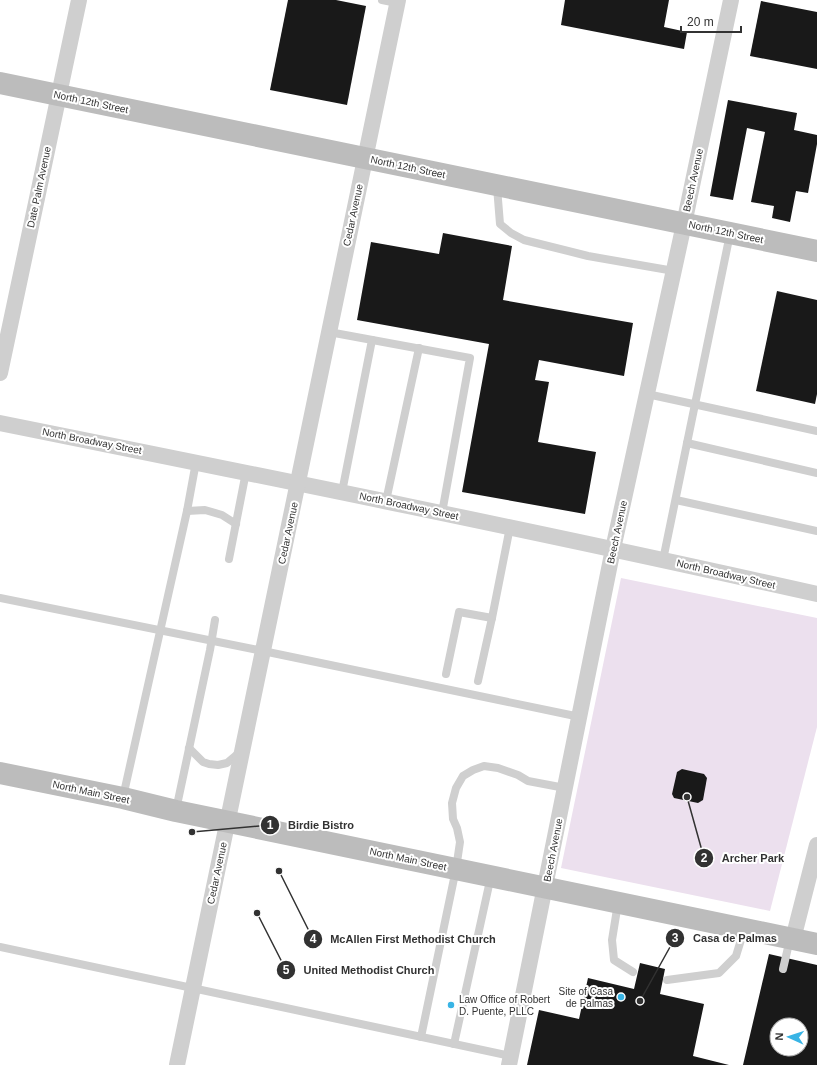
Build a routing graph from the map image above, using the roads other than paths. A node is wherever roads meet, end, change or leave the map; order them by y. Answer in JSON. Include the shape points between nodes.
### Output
{"nodes":[{"id":1,"x":78,"y":0,"type":"edge"},
{"id":2,"x":731,"y":0,"type":"edge"},
{"id":3,"x":392,"y":1,"type":"edge"},
{"id":4,"x":0,"y":83,"type":"edge"},
{"id":5,"x":59,"y":95,"type":"junction"},
{"id":6,"x":365,"y":158,"type":"junction"},
{"id":7,"x":497,"y":185,"type":"junction"},
{"id":8,"x":684,"y":224,"type":"junction"},
{"id":9,"x":731,"y":233,"type":"junction"},
{"id":10,"x":817,"y":251,"type":"edge"},
{"id":11,"x":674,"y":271,"type":"junction"},
{"id":12,"x":329,"y":332,"type":"junction"},
{"id":13,"x":372,"y":340,"type":"junction"},
{"id":14,"x":419,"y":348,"type":"junction"},
{"id":15,"x":0,"y":373,"type":"edge"},
{"id":16,"x":647,"y":394,"type":"junction"},
{"id":17,"x":695,"y":405,"type":"junction"},
{"id":18,"x":0,"y":423,"type":"edge"},
{"id":19,"x":817,"y":431,"type":"edge"},
{"id":20,"x":688,"y":443,"type":"junction"},
{"id":21,"x":196,"y":462,"type":"junction"},
{"id":22,"x":246,"y":472,"type":"junction"},
{"id":23,"x":817,"y":473,"type":"edge"},
{"id":24,"x":298,"y":483,"type":"junction"},
{"id":25,"x":342,"y":492,"type":"junction"},
{"id":26,"x":676,"y":500,"type":"junction"},
{"id":27,"x":386,"y":501,"type":"junction"},
{"id":28,"x":187,"y":512,"type":"junction"},
{"id":29,"x":442,"y":513,"type":"junction"},
{"id":30,"x":236,"y":524,"type":"junction"},
{"id":31,"x":510,"y":527,"type":"junction"},
{"id":32,"x":817,"y":530,"type":"edge"},
{"id":33,"x":613,"y":549,"type":"junction"},
{"id":34,"x":229,"y":559,"type":"dead end"},
{"id":35,"x":663,"y":560,"type":"junction"},
{"id":36,"x":817,"y":594,"type":"edge"},
{"id":37,"x":0,"y":598,"type":"edge"},
{"id":38,"x":492,"y":618,"type":"junction"},
{"id":39,"x":215,"y":620,"type":"dead end"},
{"id":40,"x":160,"y":630,"type":"junction"},
{"id":41,"x":211,"y":640,"type":"junction"},
{"id":42,"x":263,"y":651,"type":"junction"},
{"id":43,"x":446,"y":674,"type":"dead end"},
{"id":44,"x":478,"y":681,"type":"dead end"},
{"id":45,"x":580,"y":716,"type":"junction"},
{"id":46,"x":189,"y":748,"type":"junction"},
{"id":47,"x":242,"y":751,"type":"junction"},
{"id":48,"x":0,"y":774,"type":"edge"},
{"id":49,"x":565,"y":788,"type":"junction"},
{"id":50,"x":123,"y":798,"type":"junction"},
{"id":51,"x":176,"y":811,"type":"junction"},
{"id":52,"x":228,"y":822,"type":"junction"},
{"id":53,"x":817,"y":844,"type":"edge"},
{"id":54,"x":456,"y":869,"type":"junction"},
{"id":55,"x":491,"y":876,"type":"junction"},
{"id":56,"x":546,"y":888,"type":"junction"},
{"id":57,"x":618,"y":903,"type":"junction"},
{"id":58,"x":744,"y":929,"type":"junction"},
{"id":59,"x":791,"y":939,"type":"junction"},
{"id":60,"x":817,"y":944,"type":"edge"},
{"id":61,"x":0,"y":947,"type":"edge"},
{"id":62,"x":783,"y":969,"type":"dead end"},
{"id":63,"x":633,"y":972,"type":"dead end"},
{"id":64,"x":667,"y":980,"type":"dead end"},
{"id":65,"x":194,"y":988,"type":"junction"},
{"id":66,"x":421,"y":1036,"type":"junction"},
{"id":67,"x":454,"y":1044,"type":"junction"},
{"id":68,"x":510,"y":1060,"type":"edge"},
{"id":69,"x":177,"y":1065,"type":"edge"}],
"edges":[{"from":1,"to":5,"type":"street","name":"Date Palm Avenue"},
{"from":2,"to":8,"type":"street","name":"Beech Avenue"},
{"from":3,"to":6,"type":"street","name":"Cedar Avenue"},
{"from":4,"to":5,"type":"street","name":"North 12th Street"},
{"from":5,"to":6,"type":"street","name":"North 12th Street"},
{"from":5,"to":15,"type":"street","name":"Date Palm Avenue"},
{"from":6,"to":7,"type":"street","name":"North 12th Street"},
{"from":6,"to":12,"type":"street","name":"Cedar Avenue"},
{"from":7,"to":8,"type":"street","name":"North 12th Street"},
{"from":7,"to":11,"type":"lane","via":[[500,224],[524,240],[588,256]]},
{"from":8,"to":9,"type":"street","name":"North 12th Street"},
{"from":8,"to":11,"type":"street","name":"Beech Avenue"},
{"from":9,"to":10,"type":"street","name":"North 12th Street"},
{"from":9,"to":17,"type":"lane"},
{"from":11,"to":16,"type":"street","name":"Beech Avenue"},
{"from":12,"to":13,"type":"lane"},
{"from":12,"to":24,"type":"street","name":"Cedar Avenue"},
{"from":13,"to":14,"type":"lane"},
{"from":13,"to":25,"type":"lane"},
{"from":14,"to":27,"type":"lane"},
{"from":14,"to":29,"type":"lane","via":[[470,358]]},
{"from":16,"to":17,"type":"lane"},
{"from":16,"to":33,"type":"street","name":"Beech Avenue"},
{"from":17,"to":19,"type":"lane"},
{"from":17,"to":20,"type":"lane"},
{"from":18,"to":21,"type":"street","name":"North Broadway Street"},
{"from":20,"to":23,"type":"lane"},
{"from":20,"to":26,"type":"lane"},
{"from":21,"to":22,"type":"street","name":"North Broadway Street"},
{"from":21,"to":28,"type":"lane"},
{"from":22,"to":24,"type":"street","name":"North Broadway Street"},
{"from":22,"to":30,"type":"lane"},
{"from":24,"to":25,"type":"street","name":"North Broadway Street"},
{"from":24,"to":42,"type":"street","name":"Cedar Avenue"},
{"from":25,"to":27,"type":"street","name":"North Broadway Street"},
{"from":26,"to":32,"type":"lane"},
{"from":26,"to":35,"type":"lane"},
{"from":27,"to":29,"type":"street","name":"North Broadway Street"},
{"from":28,"to":30,"type":"lane","via":[[205,510],[222,515]]},
{"from":28,"to":40,"type":"lane"},
{"from":29,"to":31,"type":"street","name":"North Broadway Street"},
{"from":30,"to":34,"type":"lane"},
{"from":31,"to":33,"type":"street","name":"North Broadway Street"},
{"from":31,"to":38,"type":"lane"},
{"from":33,"to":35,"type":"street","name":"North Broadway Street"},
{"from":33,"to":45,"type":"street","name":"Beech Avenue"},
{"from":35,"to":36,"type":"street","name":"North Broadway Street"},
{"from":37,"to":40,"type":"lane"},
{"from":38,"to":43,"type":"lane","via":[[460,612]]},
{"from":38,"to":44,"type":"lane"},
{"from":39,"to":41,"type":"lane"},
{"from":40,"to":41,"type":"lane"},
{"from":40,"to":50,"type":"lane"},
{"from":41,"to":42,"type":"lane"},
{"from":41,"to":46,"type":"lane"},
{"from":42,"to":45,"type":"lane"},
{"from":42,"to":47,"type":"street","name":"Cedar Avenue"},
{"from":45,"to":49,"type":"street","name":"Beech Avenue"},
{"from":46,"to":47,"type":"lane","via":[[203,762],[218,765],[227,763]]},
{"from":46,"to":51,"type":"lane"},
{"from":47,"to":52,"type":"street","name":"Cedar Avenue"},
{"from":48,"to":50,"type":"street","name":"North Main Street"},
{"from":49,"to":54,"type":"lane","via":[[528,781],[498,768],[484,766],[463,776],[452,803],[453,819],[458,828],[460,842]]},
{"from":49,"to":56,"type":"street","name":"Beech Avenue"},
{"from":50,"to":51,"type":"street","name":"North Main Street"},
{"from":51,"to":52,"type":"street","name":"North Main Street"},
{"from":52,"to":54,"type":"street","name":"North Main Street"},
{"from":52,"to":65,"type":"street","name":"Cedar Avenue"},
{"from":53,"to":59,"type":"street"},
{"from":54,"to":55,"type":"street","name":"North Main Street"},
{"from":54,"to":66,"type":"lane"},
{"from":55,"to":56,"type":"street","name":"North Main Street"},
{"from":55,"to":67,"type":"lane"},
{"from":56,"to":57,"type":"street","name":"North Main Street"},
{"from":56,"to":68,"type":"street","name":"Beech Avenue"},
{"from":57,"to":58,"type":"street","name":"North Main Street"},
{"from":57,"to":63,"type":"lane","via":[[612,940],[614,960]]},
{"from":58,"to":59,"type":"street","name":"North Main Street"},
{"from":58,"to":64,"type":"lane","via":[[736,956],[719,973]]},
{"from":59,"to":60,"type":"street","name":"North Main Street"},
{"from":59,"to":62,"type":"lane"},
{"from":61,"to":65,"type":"lane"},
{"from":65,"to":66,"type":"lane"},
{"from":65,"to":69,"type":"street","name":"Cedar Avenue"},
{"from":66,"to":67,"type":"lane"},
{"from":67,"to":68,"type":"lane"}]}
